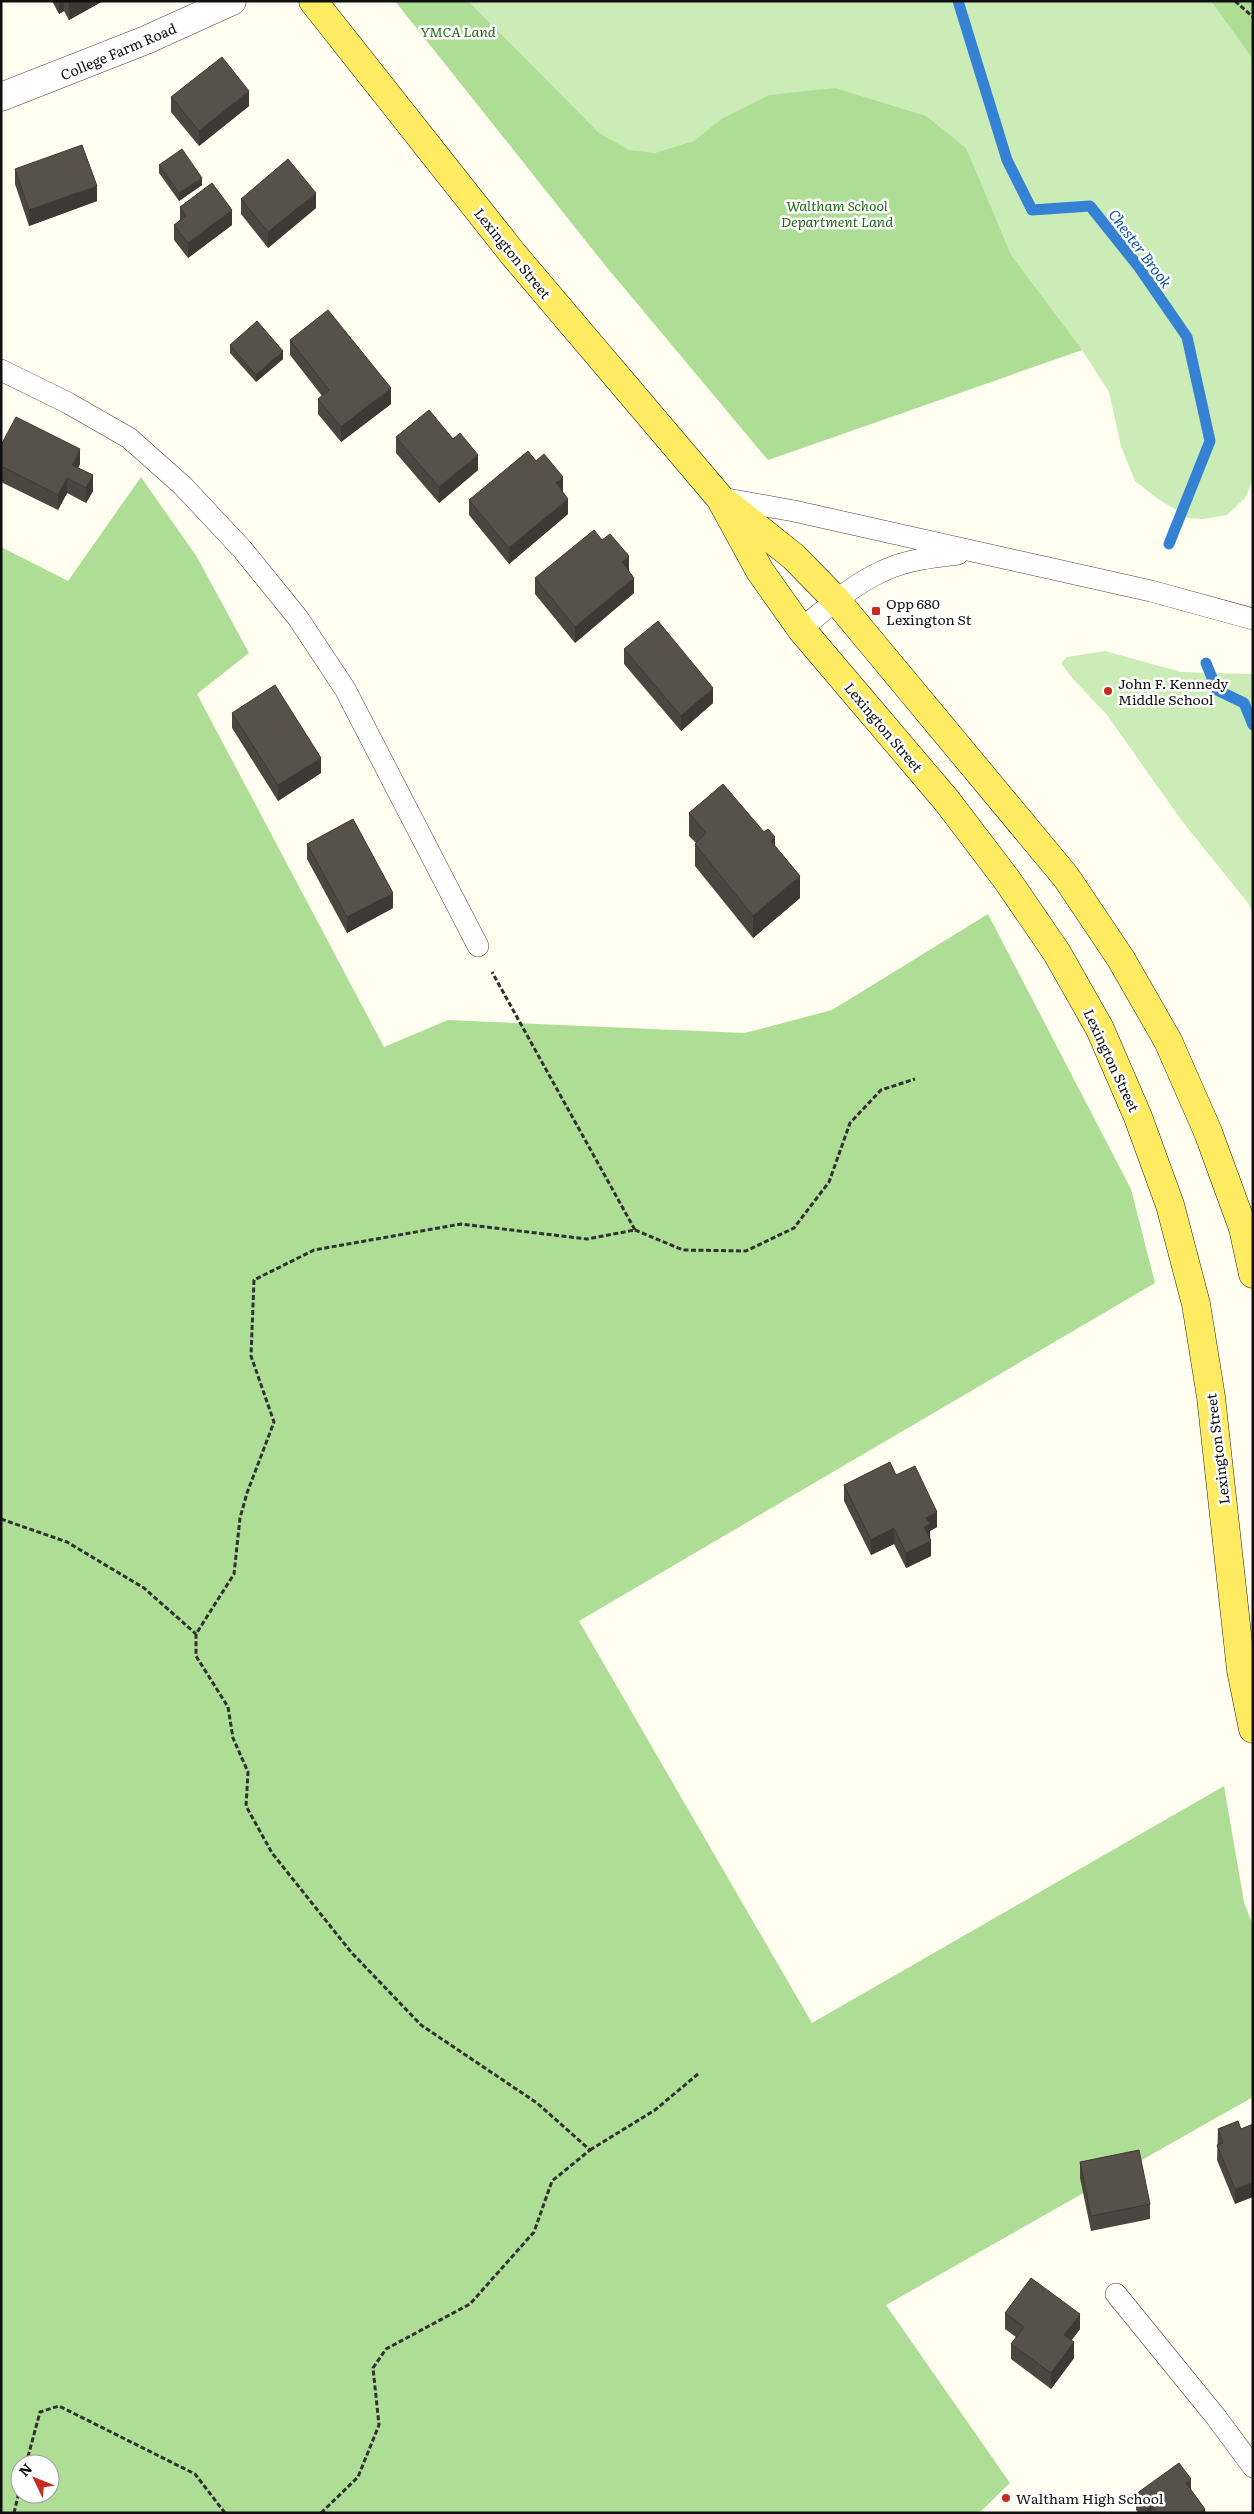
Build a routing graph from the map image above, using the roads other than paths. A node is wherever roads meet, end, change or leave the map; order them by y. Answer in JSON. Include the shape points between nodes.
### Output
{"nodes":[{"id":1,"x":232,"y":1,"type":"edge"},
{"id":2,"x":312,"y":1,"type":"edge"},
{"id":3,"x":1,"y":97,"type":"edge"},
{"id":4,"x":1,"y":370,"type":"edge"},
{"id":5,"x":720,"y":498,"type":"junction"},
{"id":6,"x":973,"y":552,"type":"junction"},
{"id":7,"x":836,"y":600,"type":"junction"},
{"id":8,"x":1253,"y":619,"type":"edge"},
{"id":9,"x":801,"y":629,"type":"junction"},
{"id":10,"x":478,"y":946,"type":"road end"},
{"id":11,"x":1253,"y":1274,"type":"edge"},
{"id":12,"x":1252,"y":1721,"type":"edge"},
{"id":13,"x":1116,"y":2294,"type":"dead end"},
{"id":14,"x":1253,"y":2467,"type":"edge"}],
"edges":[{"from":1,"to":3,"type":"street","name":"College Farm Road","via":[[146,40]]},
{"from":2,"to":5,"type":"main road","name":"Lexington Street","via":[[513,254]]},
{"from":4,"to":10,"type":"lane","via":[[68,403],[128,438],[183,486],[242,549],[298,618],[345,689]]},
{"from":5,"to":6,"type":"lane","via":[[794,511]]},
{"from":5,"to":7,"type":"main road","name":"Lexington Street","via":[[794,557]]},
{"from":5,"to":9,"type":"main road","name":"Lexington Street","via":[[760,571]]},
{"from":6,"to":7,"type":"lane","via":[[923,558],[882,571]]},
{"from":6,"to":8,"type":"lane","via":[[1151,591]]},
{"from":7,"to":9,"type":"lane"},
{"from":7,"to":11,"type":"main road","name":"Lexington Street","via":[[1066,877],[1121,959],[1168,1041],[1208,1132],[1243,1228]]},
{"from":9,"to":12,"type":"main road","name":"Lexington Street","via":[[947,801],[1007,880],[1057,953],[1100,1029],[1138,1117],[1170,1205],[1196,1304],[1211,1397],[1241,1670]]},
{"from":13,"to":14,"type":"lane"}]}
